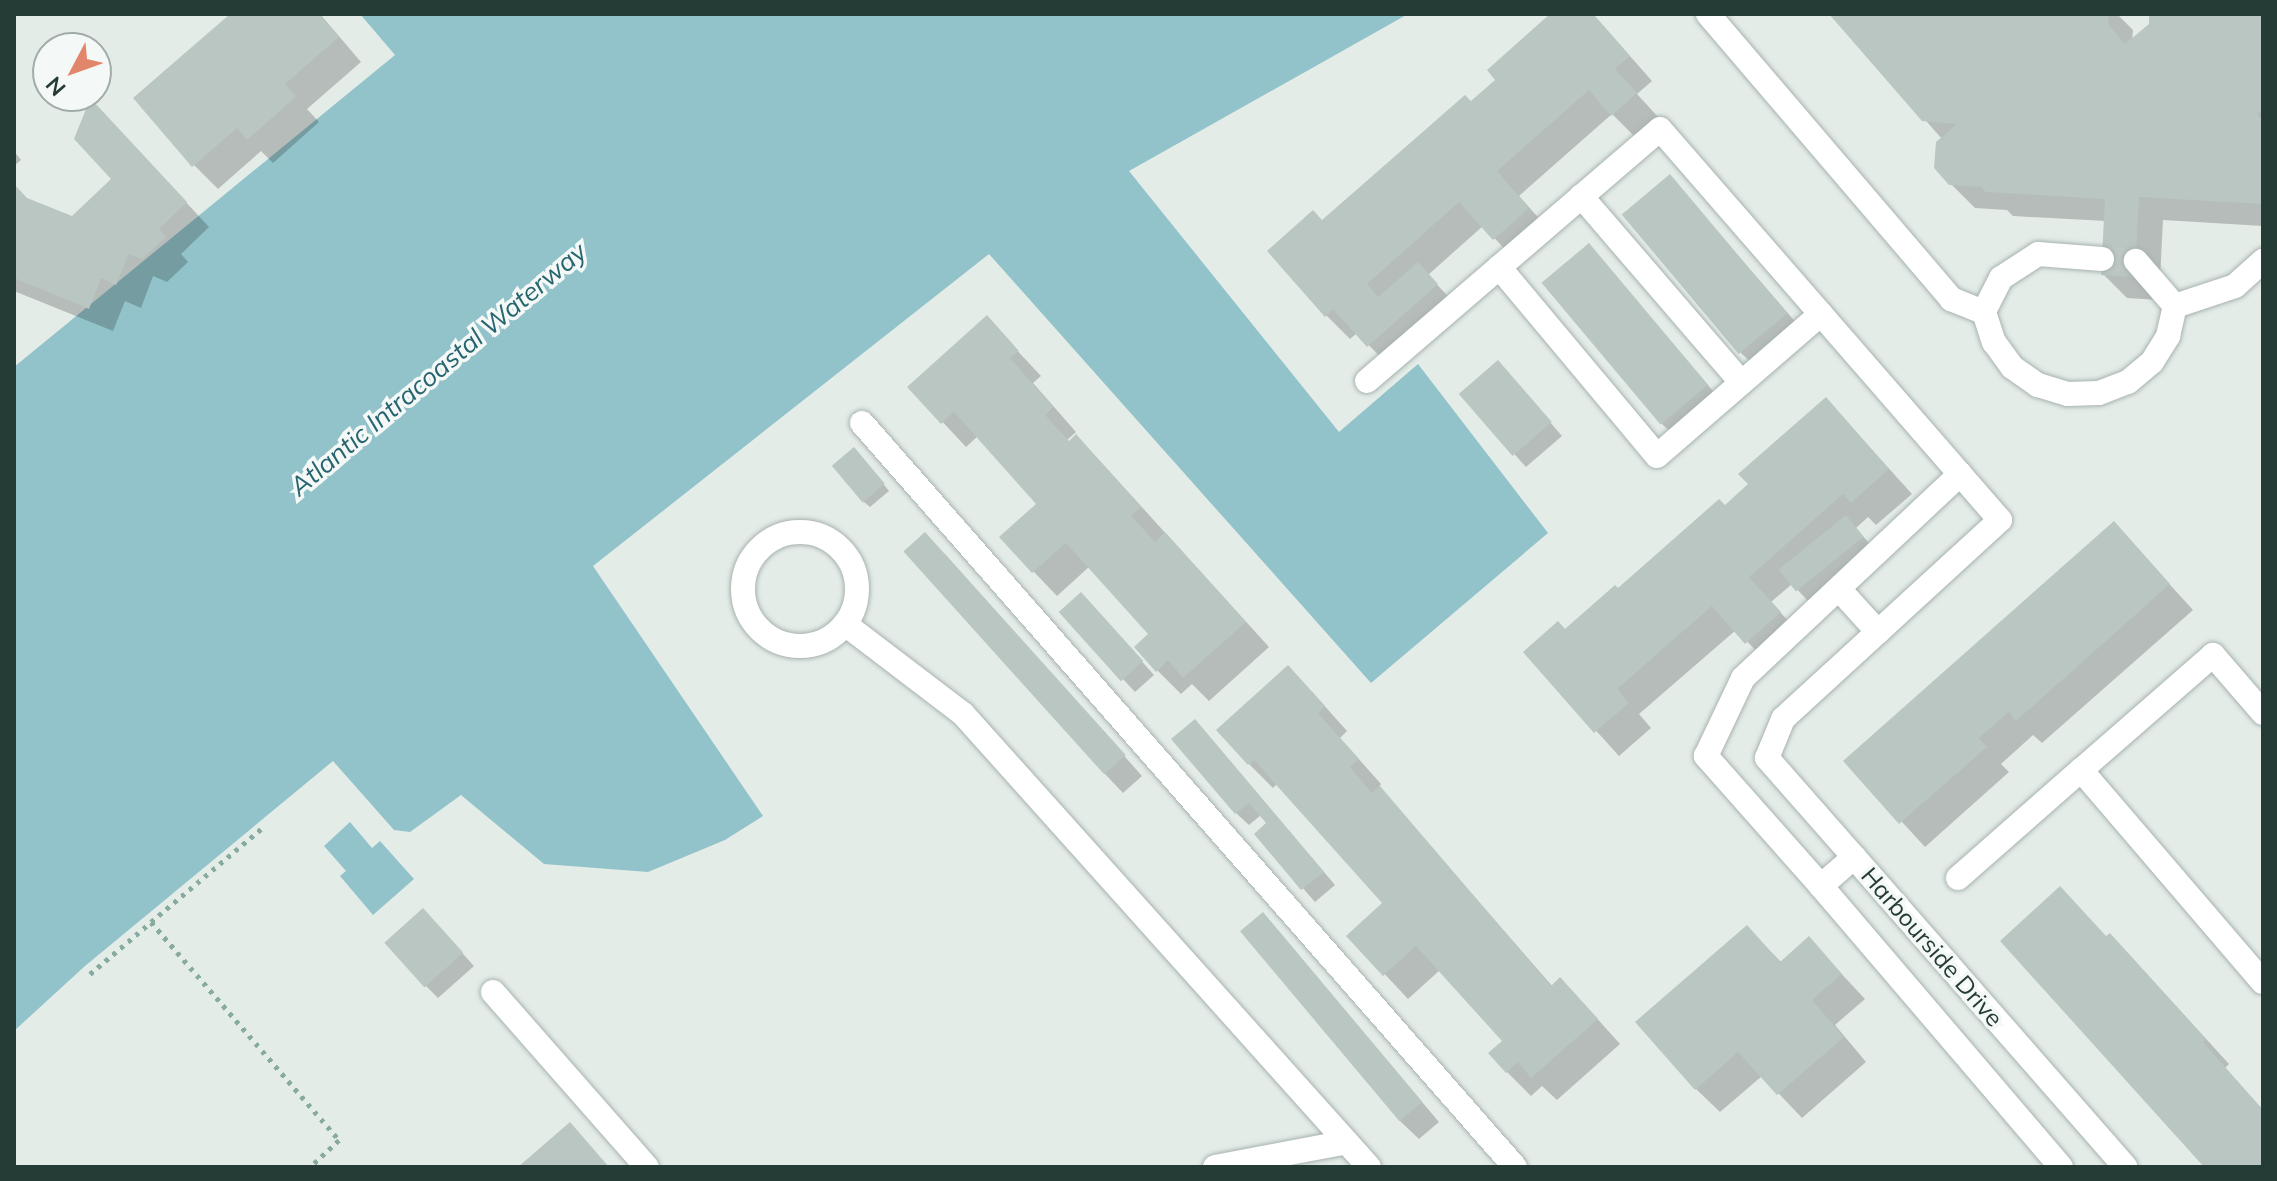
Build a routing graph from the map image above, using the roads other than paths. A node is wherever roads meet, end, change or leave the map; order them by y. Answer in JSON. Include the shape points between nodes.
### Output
{"nodes":[{"id":1,"x":1708,"y":14,"type":"edge"},
{"id":2,"x":1581,"y":196,"type":"junction"},
{"id":3,"x":2102,"y":259,"type":"tunnel mouth"},
{"id":4,"x":2136,"y":261,"type":"dead end"},
{"id":5,"x":2263,"y":261,"type":"edge"},
{"id":6,"x":1499,"y":267,"type":"junction"},
{"id":7,"x":2175,"y":306,"type":"junction"},
{"id":8,"x":1984,"y":312,"type":"junction"},
{"id":9,"x":1821,"y":314,"type":"junction"},
{"id":10,"x":1367,"y":381,"type":"dead end"},
{"id":11,"x":1741,"y":382,"type":"junction"},
{"id":12,"x":862,"y":423,"type":"dead end"},
{"id":13,"x":1960,"y":474,"type":"junction"},
{"id":14,"x":1839,"y":589,"type":"junction"},
{"id":15,"x":845,"y":624,"type":"junction"},
{"id":16,"x":1878,"y":632,"type":"junction"},
{"id":17,"x":2263,"y":713,"type":"edge"},
{"id":18,"x":2081,"y":770,"type":"junction"},
{"id":19,"x":1854,"y":857,"type":"junction"},
{"id":20,"x":1958,"y":878,"type":"dead end"},
{"id":21,"x":1821,"y":886,"type":"junction"},
{"id":22,"x":2263,"y":982,"type":"edge"},
{"id":23,"x":493,"y":992,"type":"dead end"},
{"id":24,"x":1347,"y":1142,"type":"junction"},
{"id":25,"x":647,"y":1167,"type":"edge"},
{"id":26,"x":1215,"y":1167,"type":"edge"},
{"id":27,"x":1369,"y":1167,"type":"edge"},
{"id":28,"x":1515,"y":1167,"type":"edge"},
{"id":29,"x":2061,"y":1167,"type":"edge"},
{"id":30,"x":2125,"y":1167,"type":"edge"}],
"edges":[{"from":1,"to":8,"type":"street","via":[[1951,299]]},
{"from":2,"to":6,"type":"street"},
{"from":2,"to":9,"type":"street","via":[[1660,129]]},
{"from":2,"to":11,"type":"street"},
{"from":3,"to":8,"type":"street","via":[[2038,254],[2001,278]]},
{"from":4,"to":7,"type":"street"},
{"from":5,"to":7,"type":"street","via":[[2235,286]]},
{"from":6,"to":10,"type":"street"},
{"from":6,"to":11,"type":"street","via":[[1657,456]]},
{"from":7,"to":8,"type":"street","via":[[2168,336],[2152,362],[2128,382],[2099,393],[2068,394],[2038,385],[2012,367],[1994,342]]},
{"from":9,"to":11,"type":"street"},
{"from":9,"to":13,"type":"street"},
{"from":12,"to":28,"type":"street"},
{"from":13,"to":14,"type":"street"},
{"from":13,"to":16,"type":"street","via":[[2000,520]]},
{"from":14,"to":16,"type":"street"},
{"from":14,"to":21,"type":"street","via":[[1743,678],[1706,756]]},
{"from":15,"to":15,"type":"street","via":[[857,591],[851,565],[834,543],[801,532],[783,534],[754,554],[742,588],[745,606],[765,635],[798,647],[832,636]]},
{"from":15,"to":24,"type":"street","via":[[963,714]]},
{"from":16,"to":19,"type":"street","via":[[1783,719],[1767,758]]},
{"from":17,"to":18,"type":"street","via":[[2213,655]]},
{"from":18,"to":20,"type":"street"},
{"from":18,"to":22,"type":"street"},
{"from":19,"to":21,"type":"street","name":"Harbourside Drive"},
{"from":19,"to":30,"type":"street","name":"Harbourside Drive"},
{"from":21,"to":29,"type":"street","name":"Harbourside Drive"},
{"from":23,"to":25,"type":"street"},
{"from":24,"to":26,"type":"street"},
{"from":24,"to":27,"type":"street"}]}
